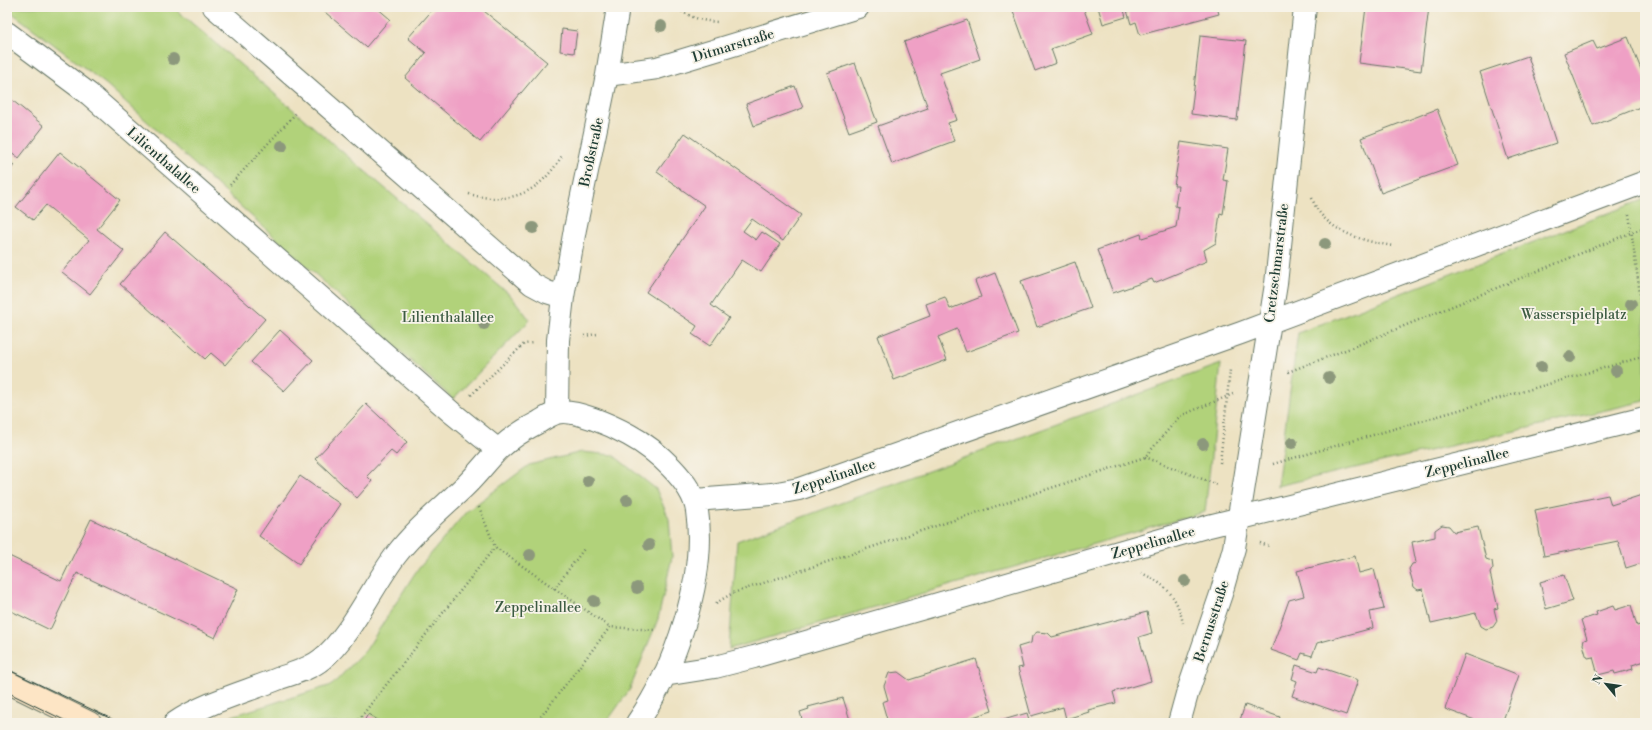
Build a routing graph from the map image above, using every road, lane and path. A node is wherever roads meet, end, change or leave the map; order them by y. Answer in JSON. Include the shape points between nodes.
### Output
{"nodes":[{"id":1,"x":214,"y":7,"type":"edge"},
{"id":2,"x":618,"y":7,"type":"edge"},
{"id":3,"x":675,"y":7,"type":"edge"},
{"id":4,"x":858,"y":7,"type":"edge"},
{"id":5,"x":1304,"y":7,"type":"edge"},
{"id":6,"x":724,"y":22,"type":"dead end"},
{"id":7,"x":7,"y":32,"type":"edge"},
{"id":8,"x":608,"y":75,"type":"junction"},
{"id":9,"x":297,"y":112,"type":"dead end"},
{"id":10,"x":565,"y":150,"type":"dead end"},
{"id":11,"x":1645,"y":182,"type":"edge"},
{"id":12,"x":229,"y":186,"type":"dead end"},
{"id":13,"x":466,"y":194,"type":"dead end"},
{"id":14,"x":1312,"y":197,"type":"dead end"},
{"id":15,"x":1629,"y":212,"type":"dead end"},
{"id":16,"x":1645,"y":227,"type":"edge"},
{"id":17,"x":1632,"y":232,"type":"junction"},
{"id":18,"x":1393,"y":246,"type":"dead end"},
{"id":19,"x":563,"y":297,"type":"junction"},
{"id":20,"x":1269,"y":321,"type":"junction"},
{"id":21,"x":1645,"y":331,"type":"edge"},
{"id":22,"x":597,"y":334,"type":"dead end"},
{"id":23,"x":558,"y":340,"type":"junction"},
{"id":24,"x":1645,"y":356,"type":"edge"},
{"id":25,"x":1230,"y":370,"type":"dead end"},
{"id":26,"x":1282,"y":374,"type":"dead end"},
{"id":27,"x":1240,"y":391,"type":"dead end"},
{"id":28,"x":1226,"y":397,"type":"junction"},
{"id":29,"x":451,"y":412,"type":"junction"},
{"id":30,"x":557,"y":413,"type":"junction"},
{"id":31,"x":1645,"y":418,"type":"edge"},
{"id":32,"x":498,"y":450,"type":"junction"},
{"id":33,"x":1145,"y":458,"type":"junction"},
{"id":34,"x":1268,"y":466,"type":"dead end"},
{"id":35,"x":1219,"y":470,"type":"dead end"},
{"id":36,"x":1218,"y":478,"type":"dead end"},
{"id":37,"x":1224,"y":483,"type":"dead end"},
{"id":38,"x":1218,"y":485,"type":"junction"},
{"id":39,"x":695,"y":500,"type":"junction"},
{"id":40,"x":477,"y":504,"type":"dead end"},
{"id":41,"x":1239,"y":518,"type":"junction"},
{"id":42,"x":494,"y":547,"type":"junction"},
{"id":43,"x":584,"y":549,"type":"dead end"},
{"id":44,"x":1139,"y":573,"type":"dead end"},
{"id":45,"x":554,"y":588,"type":"junction"},
{"id":46,"x":714,"y":603,"type":"dead end"},
{"id":47,"x":1184,"y":626,"type":"dead end"},
{"id":48,"x":610,"y":627,"type":"junction"},
{"id":49,"x":652,"y":631,"type":"dead end"},
{"id":50,"x":664,"y":675,"type":"junction"},
{"id":51,"x":7,"y":682,"type":"edge"},
{"id":52,"x":90,"y":723,"type":"edge"},
{"id":53,"x":175,"y":723,"type":"edge"},
{"id":54,"x":356,"y":723,"type":"edge"},
{"id":55,"x":536,"y":723,"type":"edge"},
{"id":56,"x":637,"y":723,"type":"edge"},
{"id":57,"x":1179,"y":723,"type":"edge"}],
"edges":[{"from":1,"to":19,"type":"street","via":[[532,284]]},
{"from":2,"to":8,"type":"street","name":"Broßstraße"},
{"from":3,"to":6,"type":"path","via":[[703,21]]},
{"from":4,"to":8,"type":"street","name":"Ditmarstraße","via":[[656,68]]},
{"from":5,"to":20,"type":"street","name":"Cretzschmarstraße","via":[[1276,284]]},
{"from":7,"to":29,"type":"street","name":"Lilienthalallee","via":[[89,94]]},
{"from":8,"to":19,"type":"street","name":"Broßstraße","via":[[574,229]]},
{"from":9,"to":12,"type":"path"},
{"from":10,"to":13,"type":"path","via":[[554,170],[535,187],[509,198],[487,199]]},
{"from":11,"to":20,"type":"street","name":"Zeppelinallee"},
{"from":14,"to":18,"type":"path","via":[[1314,204],[1328,222],[1366,241]]},
{"from":15,"to":17,"type":"path"},
{"from":16,"to":17,"type":"path"},
{"from":17,"to":21,"type":"path"},
{"from":17,"to":26,"type":"path"},
{"from":19,"to":23,"type":"street"},
{"from":20,"to":39,"type":"street","name":"Zeppelinallee","via":[[799,489],[772,494]]},
{"from":20,"to":41,"type":"street","name":"Cretzschmarstraße"},
{"from":22,"to":23,"type":"path"},
{"from":23,"to":29,"type":"path","via":[[524,344]]},
{"from":23,"to":30,"type":"street"},
{"from":24,"to":34,"type":"path"},
{"from":25,"to":28,"type":"path"},
{"from":27,"to":28,"type":"path"},
{"from":28,"to":33,"type":"path","via":[[1180,416]]},
{"from":28,"to":35,"type":"path"},
{"from":29,"to":32,"type":"street","name":"Lilienthalallee"},
{"from":30,"to":32,"type":"street","via":[[527,428]]},
{"from":30,"to":39,"type":"street","via":[[584,416],[615,427],[636,439],[658,454]]},
{"from":31,"to":41,"type":"street","name":"Zeppelinallee"},
{"from":32,"to":53,"type":"street","via":[[468,484],[396,555],[339,641],[322,659],[306,669],[205,707]]},
{"from":33,"to":38,"type":"path"},
{"from":33,"to":46,"type":"path","via":[[733,593]]},
{"from":36,"to":38,"type":"path"},
{"from":37,"to":38,"type":"path"},
{"from":39,"to":50,"type":"street","via":[[700,542],[696,572],[687,614]]},
{"from":40,"to":42,"type":"path"},
{"from":41,"to":50,"type":"street","name":"Zeppelinallee","via":[[754,657],[715,667]]},
{"from":41,"to":57,"type":"street","name":"Bernusstraße","via":[[1234,548],[1221,594]]},
{"from":42,"to":45,"type":"path"},
{"from":42,"to":54,"type":"path"},
{"from":43,"to":45,"type":"path"},
{"from":44,"to":47,"type":"path","via":[[1158,580],[1170,592]]},
{"from":45,"to":48,"type":"path"},
{"from":48,"to":49,"type":"path"},
{"from":48,"to":55,"type":"path"},
{"from":50,"to":56,"type":"street"},
{"from":51,"to":52,"type":"street"}]}
